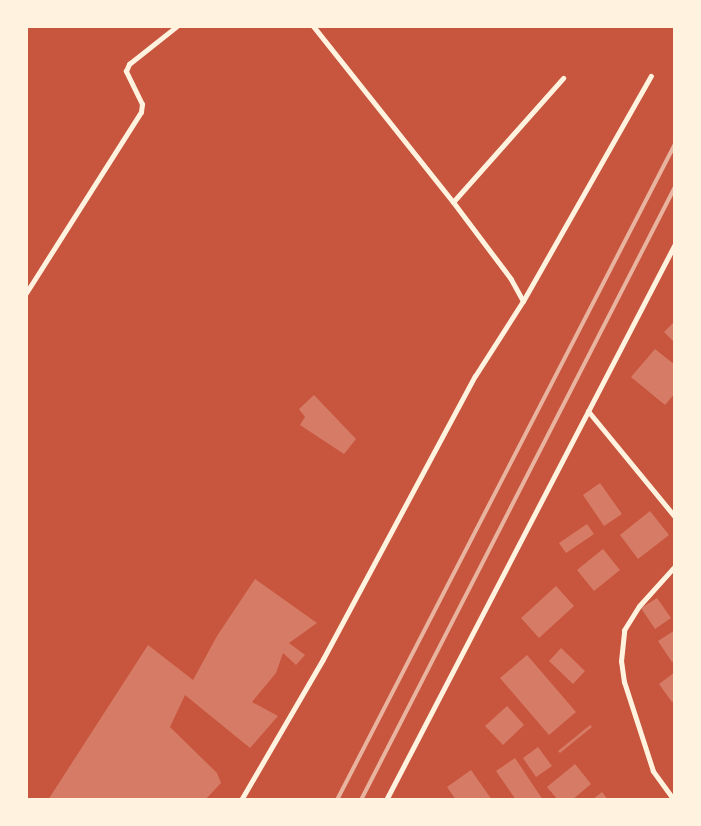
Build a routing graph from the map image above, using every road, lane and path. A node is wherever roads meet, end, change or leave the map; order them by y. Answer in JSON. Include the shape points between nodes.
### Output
{"nodes":[{"id":1,"x":177,"y":26,"type":"edge"},
{"id":2,"x":313,"y":26,"type":"edge"},
{"id":3,"x":651,"y":76,"type":"dead end"},
{"id":4,"x":563,"y":78,"type":"dead end"},
{"id":5,"x":453,"y":202,"type":"junction"},
{"id":6,"x":675,"y":244,"type":"edge"},
{"id":7,"x":26,"y":293,"type":"edge"},
{"id":8,"x":523,"y":301,"type":"junction"},
{"id":9,"x":588,"y":411,"type":"junction"},
{"id":10,"x":675,"y":517,"type":"edge"},
{"id":11,"x":675,"y":566,"type":"edge"},
{"id":12,"x":241,"y":800,"type":"edge"},
{"id":13,"x":386,"y":800,"type":"edge"},
{"id":14,"x":674,"y":800,"type":"edge"}],
"edges":[{"from":1,"to":7,"type":"street","via":[[129,64],[126,71],[142,104],[141,112]]},
{"from":2,"to":5,"type":"street"},
{"from":3,"to":8,"type":"street"},
{"from":4,"to":5,"type":"street"},
{"from":5,"to":8,"type":"street","via":[[511,279]]},
{"from":6,"to":9,"type":"street"},
{"from":8,"to":12,"type":"street","via":[[475,376],[324,659]]},
{"from":9,"to":10,"type":"street"},
{"from":9,"to":13,"type":"street"},
{"from":11,"to":14,"type":"street","via":[[639,606],[624,630],[621,661],[624,682],[653,771]]}]}
